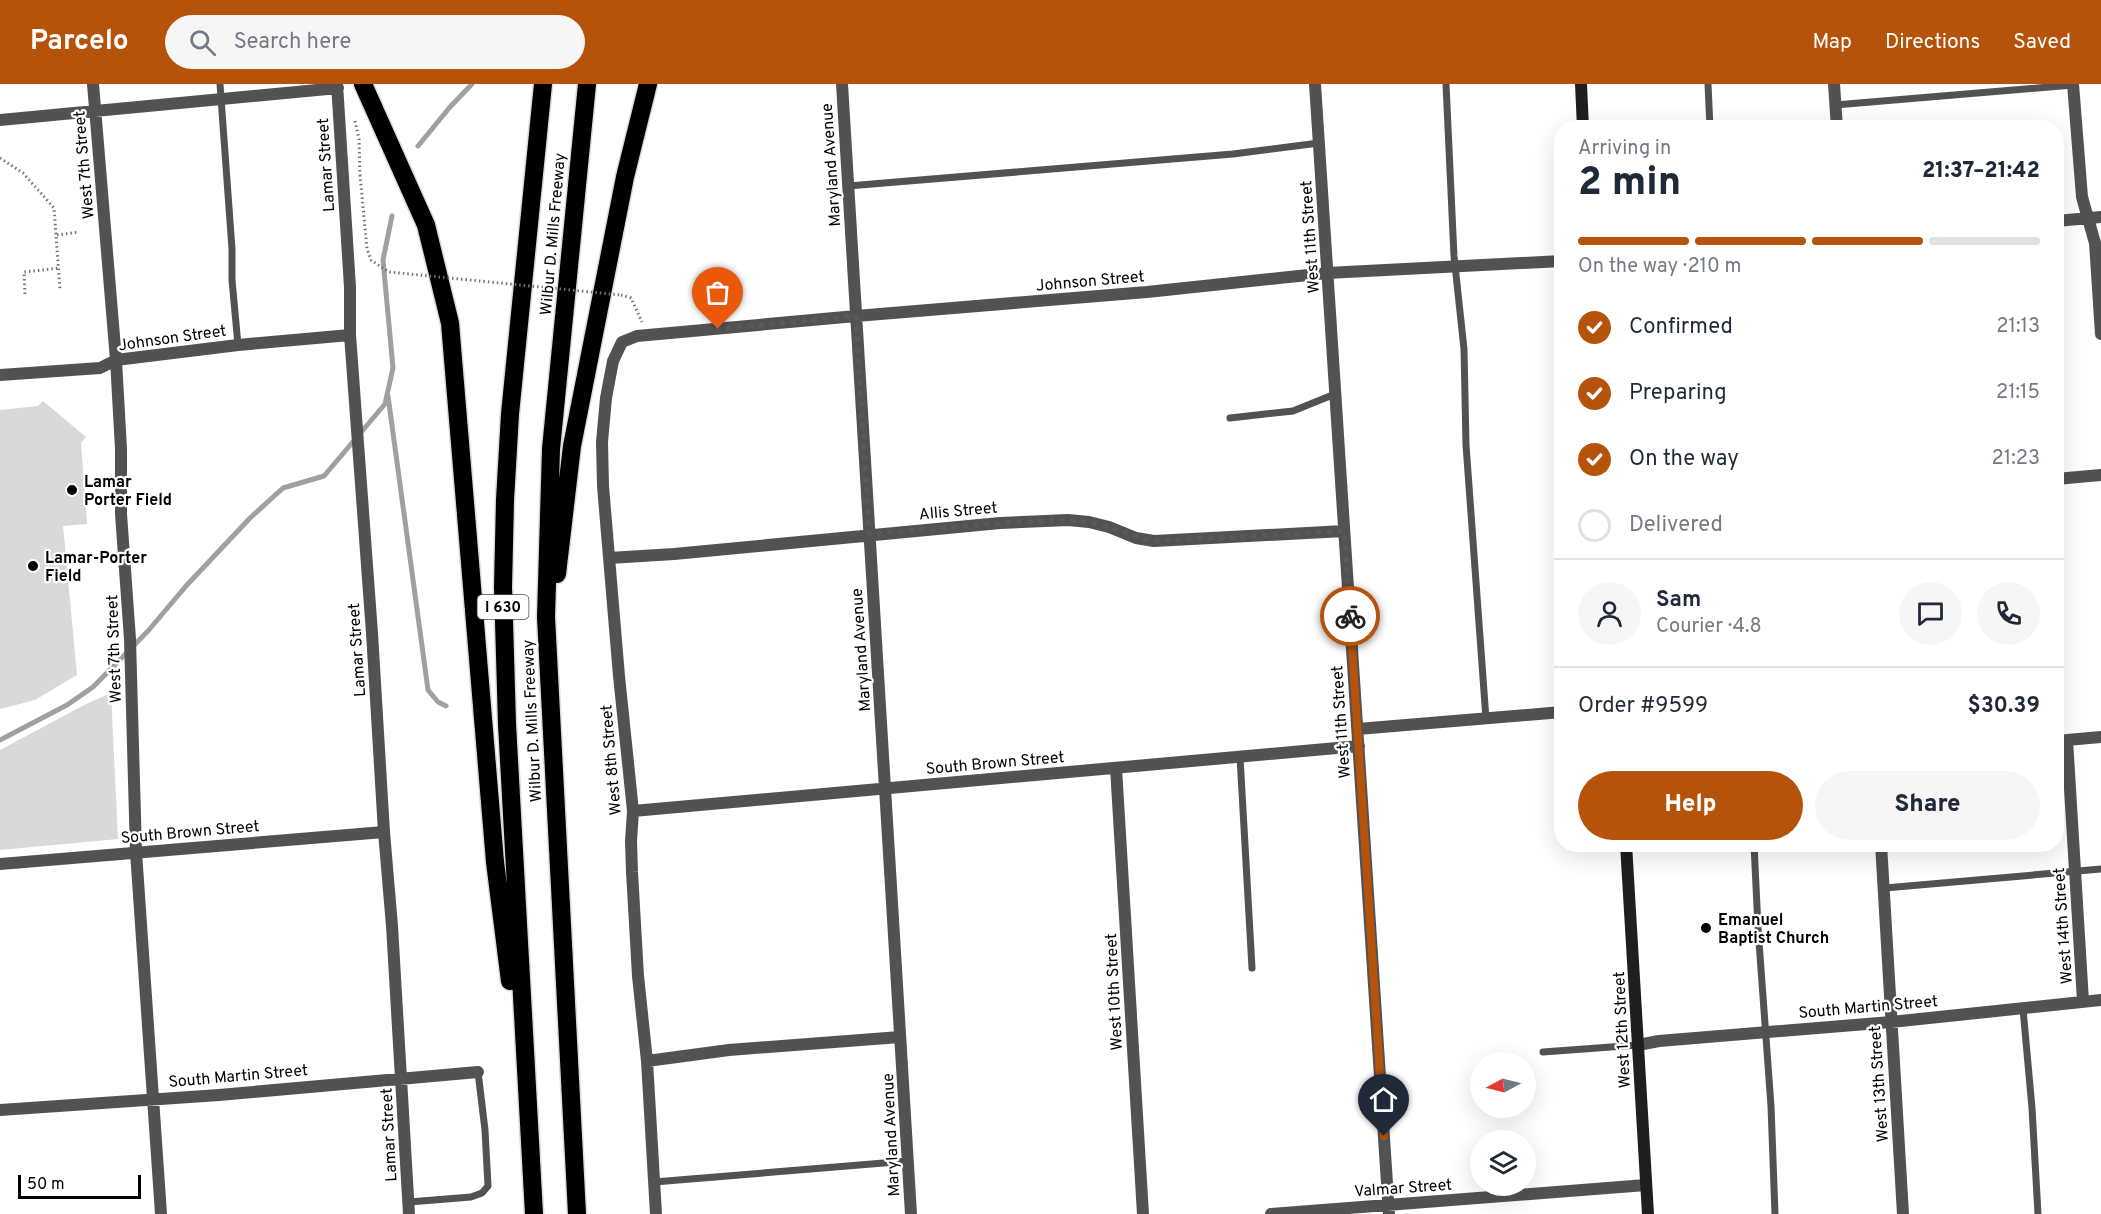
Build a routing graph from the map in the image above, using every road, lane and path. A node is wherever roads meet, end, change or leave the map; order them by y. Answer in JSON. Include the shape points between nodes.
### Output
{"nodes":[{"id":1,"x":93,"y":84,"type":"edge"},
{"id":2,"x":220,"y":84,"type":"edge"},
{"id":3,"x":363,"y":84,"type":"edge"},
{"id":4,"x":543,"y":84,"type":"edge"},
{"id":5,"x":587,"y":84,"type":"edge"},
{"id":6,"x":648,"y":84,"type":"edge"},
{"id":7,"x":842,"y":84,"type":"edge"},
{"id":8,"x":1315,"y":84,"type":"edge"},
{"id":9,"x":1446,"y":84,"type":"edge"},
{"id":10,"x":1581,"y":84,"type":"edge"},
{"id":11,"x":1708,"y":84,"type":"edge"},
{"id":12,"x":1834,"y":84,"type":"edge"},
{"id":13,"x":2073,"y":85,"type":"edge"},
{"id":14,"x":337,"y":86,"type":"edge"},
{"id":15,"x":222,"y":99,"type":"junction"},
{"id":16,"x":1835,"y":105,"type":"junction"},
{"id":17,"x":95,"y":112,"type":"junction"},
{"id":18,"x":0,"y":120,"type":"edge"},
{"id":19,"x":1583,"y":120,"type":"edge"},
{"id":20,"x":1710,"y":120,"type":"edge"},
{"id":21,"x":1836,"y":120,"type":"edge"},
{"id":22,"x":1319,"y":143,"type":"junction"},
{"id":23,"x":0,"y":158,"type":"edge"},
{"id":24,"x":360,"y":175,"type":"dead end"},
{"id":25,"x":848,"y":186,"type":"junction"},
{"id":26,"x":2095,"y":218,"type":"edge"},
{"id":27,"x":2064,"y":220,"type":"edge"},
{"id":28,"x":79,"y":232,"type":"dead end"},
{"id":29,"x":57,"y":235,"type":"junction"},
{"id":30,"x":1554,"y":261,"type":"edge"},
{"id":31,"x":1455,"y":266,"type":"junction"},
{"id":32,"x":58,"y":268,"type":"junction"},
{"id":33,"x":1327,"y":273,"type":"junction"},
{"id":34,"x":60,"y":290,"type":"dead end"},
{"id":35,"x":25,"y":294,"type":"dead end"},
{"id":36,"x":856,"y":316,"type":"junction"},
{"id":37,"x":2101,"y":334,"type":"edge"},
{"id":38,"x":350,"y":335,"type":"junction"},
{"id":39,"x":650,"y":335,"type":"junction"},
{"id":40,"x":622,"y":342,"type":"joint"},
{"id":41,"x":238,"y":345,"type":"junction"},
{"id":42,"x":116,"y":360,"type":"junction"},
{"id":43,"x":0,"y":375,"type":"edge"},
{"id":44,"x":1335,"y":394,"type":"junction"},
{"id":45,"x":1230,"y":418,"type":"dead end"},
{"id":46,"x":2101,"y":475,"type":"edge"},
{"id":47,"x":2064,"y":478,"type":"edge"},
{"id":48,"x":1344,"y":531,"type":"junction"},
{"id":49,"x":869,"y":534,"type":"junction"},
{"id":50,"x":609,"y":558,"type":"junction"},
{"id":51,"x":548,"y":678,"type":"junction"},
{"id":52,"x":1554,"y":713,"type":"edge"},
{"id":53,"x":1486,"y":718,"type":"junction"},
{"id":54,"x":1358,"y":729,"type":"junction"},
{"id":55,"x":2101,"y":737,"type":"edge"},
{"id":56,"x":2064,"y":741,"type":"edge"},
{"id":57,"x":1359,"y":746,"type":"junction"},
{"id":58,"x":1240,"y":757,"type":"junction"},
{"id":59,"x":2064,"y":761,"type":"edge"},
{"id":60,"x":1116,"y":768,"type":"junction"},
{"id":61,"x":885,"y":788,"type":"junction"},
{"id":62,"x":633,"y":811,"type":"junction"},
{"id":63,"x":384,"y":832,"type":"junction"},
{"id":64,"x":136,"y":852,"type":"junction"},
{"id":65,"x":1626,"y":852,"type":"edge"},
{"id":66,"x":1754,"y":852,"type":"edge"},
{"id":67,"x":1882,"y":852,"type":"edge"},
{"id":68,"x":0,"y":864,"type":"edge"},
{"id":69,"x":2101,"y":869,"type":"edge"},
{"id":70,"x":2075,"y":871,"type":"junction"},
{"id":71,"x":1885,"y":888,"type":"junction"},
{"id":72,"x":1252,"y":968,"type":"dead end"},
{"id":73,"x":2101,"y":1000,"type":"edge"},
{"id":74,"x":2084,"y":1001,"type":"junction"},
{"id":75,"x":2023,"y":1009,"type":"junction"},
{"id":76,"x":1891,"y":1022,"type":"junction"},
{"id":77,"x":1766,"y":1031,"type":"junction"},
{"id":78,"x":900,"y":1037,"type":"junction"},
{"id":79,"x":1638,"y":1045,"type":"junction"},
{"id":80,"x":1543,"y":1052,"type":"dead end"},
{"id":81,"x":647,"y":1061,"type":"junction"},
{"id":82,"x":478,"y":1072,"type":"joint"},
{"id":83,"x":402,"y":1079,"type":"junction"},
{"id":84,"x":152,"y":1098,"type":"junction"},
{"id":85,"x":0,"y":1110,"type":"edge"},
{"id":86,"x":529,"y":1131,"type":"junction"},
{"id":87,"x":908,"y":1161,"type":"junction"},
{"id":88,"x":654,"y":1182,"type":"junction"},
{"id":89,"x":1646,"y":1185,"type":"junction"},
{"id":90,"x":409,"y":1208,"type":"edge"},
{"id":91,"x":1389,"y":1209,"type":"edge"},
{"id":92,"x":161,"y":1214,"type":"edge"},
{"id":93,"x":534,"y":1214,"type":"edge"},
{"id":94,"x":577,"y":1214,"type":"edge"},
{"id":95,"x":656,"y":1214,"type":"edge"},
{"id":96,"x":911,"y":1214,"type":"edge"},
{"id":97,"x":1143,"y":1214,"type":"edge"},
{"id":98,"x":1271,"y":1214,"type":"edge"},
{"id":99,"x":1648,"y":1214,"type":"edge"},
{"id":100,"x":1775,"y":1214,"type":"edge"},
{"id":101,"x":1903,"y":1214,"type":"edge"},
{"id":102,"x":2038,"y":1214,"type":"edge"}],
"edges":[{"from":1,"to":17,"type":"street","name":"West 7th Street"},
{"from":2,"to":15,"type":"lane"},
{"from":3,"to":86,"type":"highway","via":[[426,225],[450,323],[495,862]]},
{"from":4,"to":86,"type":"highway","name":"Wilbur D. Mills Freeway","number":"I 630","via":[[510,414],[503,587]]},
{"from":5,"to":51,"type":"highway","name":"Wilbur D. Mills Freeway","number":"I 630","via":[[551,449]]},
{"from":6,"to":51,"type":"highway","via":[[625,177],[572,446]]},
{"from":7,"to":25,"type":"street","name":"Maryland Avenue"},
{"from":8,"to":22,"type":"street","name":"West 11th Street"},
{"from":9,"to":31,"type":"lane"},
{"from":10,"to":19,"type":"main road"},
{"from":11,"to":20,"type":"lane"},
{"from":12,"to":16,"type":"street"},
{"from":13,"to":16,"type":"lane"},
{"from":13,"to":26,"type":"street","via":[[2082,197]]},
{"from":14,"to":15,"type":"street"},
{"from":14,"to":38,"type":"street","name":"Lamar Street"},
{"from":15,"to":17,"type":"street"},
{"from":15,"to":41,"type":"lane"},
{"from":16,"to":21,"type":"street"},
{"from":17,"to":18,"type":"street"},
{"from":17,"to":42,"type":"street","name":"West 7th Street"},
{"from":22,"to":25,"type":"lane","via":[[1233,154]]},
{"from":22,"to":33,"type":"street","name":"West 11th Street"},
{"from":23,"to":29,"type":"path","via":[[23,173],[54,208]]},
{"from":24,"to":39,"type":"path","bridge":true,"via":[[371,260],[389,273],[621,295],[631,298]]},
{"from":25,"to":36,"type":"street","name":"Maryland Avenue"},
{"from":26,"to":27,"type":"street"},
{"from":26,"to":37,"type":"street"},
{"from":28,"to":29,"type":"path"},
{"from":29,"to":32,"type":"path"},
{"from":30,"to":31,"type":"street","name":"Johnson Street"},
{"from":31,"to":33,"type":"street","name":"Johnson Street"},
{"from":31,"to":53,"type":"lane","via":[[1464,349],[1466,445]]},
{"from":32,"to":34,"type":"path"},
{"from":32,"to":35,"type":"path","via":[[24,272]]},
{"from":33,"to":36,"type":"street","name":"Johnson Street"},
{"from":33,"to":44,"type":"street","name":"West 11th Street"},
{"from":36,"to":39,"type":"street","name":"Johnson Street"},
{"from":36,"to":49,"type":"street","name":"Maryland Avenue"},
{"from":38,"to":41,"type":"street","name":"Johnson Street"},
{"from":38,"to":63,"type":"street","name":"Lamar Street"},
{"from":39,"to":40,"type":"street","name":"Johnson Street"},
{"from":40,"to":50,"type":"street","name":"West 8th Street","via":[[613,361],[602,442]]},
{"from":41,"to":42,"type":"street","name":"Johnson Street"},
{"from":42,"to":43,"type":"street","name":"Johnson Street","via":[[100,368]]},
{"from":42,"to":64,"type":"street","name":"West 7th Street"},
{"from":44,"to":45,"type":"lane","via":[[1293,411]]},
{"from":44,"to":48,"type":"street","name":"West 11th Street"},
{"from":46,"to":47,"type":"street"},
{"from":48,"to":49,"type":"street","name":"Allis Street","via":[[1154,541],[1089,522],[1068,520]]},
{"from":48,"to":54,"type":"street","name":"West 11th Street"},
{"from":49,"to":50,"type":"street","name":"Allis Street"},
{"from":49,"to":61,"type":"street","name":"Maryland Avenue"},
{"from":50,"to":62,"type":"street","name":"West 8th Street"},
{"from":51,"to":94,"type":"highway","name":"Wilbur D. Mills Freeway","number":"I 630"},
{"from":52,"to":53,"type":"street"},
{"from":53,"to":54,"type":"street"},
{"from":54,"to":57,"type":"street","name":"West 11th Street"},
{"from":55,"to":56,"type":"street"},
{"from":57,"to":58,"type":"street","name":"South Brown Street"},
{"from":57,"to":91,"type":"street","name":"West 11th Street"},
{"from":58,"to":60,"type":"street","name":"South Brown Street"},
{"from":58,"to":72,"type":"lane"},
{"from":59,"to":70,"type":"street","name":"West 14th Street"},
{"from":60,"to":61,"type":"street","name":"South Brown Street"},
{"from":60,"to":97,"type":"street","name":"West 10th Street"},
{"from":61,"to":62,"type":"street","name":"South Brown Street"},
{"from":61,"to":78,"type":"street","name":"Maryland Avenue"},
{"from":62,"to":81,"type":"street","name":"West 8th Street","via":[[632,872]]},
{"from":63,"to":64,"type":"street","name":"South Brown Street"},
{"from":63,"to":83,"type":"street","name":"Lamar Street"},
{"from":64,"to":68,"type":"street","name":"South Brown Street"},
{"from":64,"to":84,"type":"street","name":"West 7th Street"},
{"from":65,"to":79,"type":"main road","name":"West 12th Street"},
{"from":66,"to":77,"type":"lane"},
{"from":67,"to":71,"type":"street","name":"West 13th Street"},
{"from":69,"to":70,"type":"lane"},
{"from":70,"to":71,"type":"lane"},
{"from":70,"to":74,"type":"street","name":"West 14th Street"},
{"from":71,"to":76,"type":"street","name":"West 13th Street"},
{"from":73,"to":74,"type":"street","name":"South Martin Street"},
{"from":74,"to":75,"type":"street","name":"South Martin Street"},
{"from":75,"to":76,"type":"street","name":"South Martin Street"},
{"from":75,"to":102,"type":"lane"},
{"from":76,"to":77,"type":"street","name":"South Martin Street"},
{"from":76,"to":101,"type":"street","name":"West 13th Street"},
{"from":77,"to":79,"type":"street","name":"South Martin Street"},
{"from":77,"to":100,"type":"lane"},
{"from":78,"to":81,"type":"street","via":[[729,1050]]},
{"from":78,"to":87,"type":"street","name":"Maryland Avenue"},
{"from":79,"to":80,"type":"lane"},
{"from":79,"to":89,"type":"main road","name":"West 12th Street"},
{"from":81,"to":88,"type":"street","name":"West 8th Street"},
{"from":82,"to":83,"type":"street","name":"South Martin Street"},
{"from":82,"to":90,"type":"lane","via":[[488,1186],[471,1197]]},
{"from":83,"to":84,"type":"street","name":"South Martin Street"},
{"from":83,"to":90,"type":"street","name":"Lamar Street"},
{"from":84,"to":85,"type":"street","name":"South Martin Street"},
{"from":84,"to":92,"type":"street","name":"West 7th Street"},
{"from":86,"to":93,"type":"highway","name":"Wilbur D. Mills Freeway","number":"I 630"},
{"from":87,"to":88,"type":"lane"},
{"from":87,"to":96,"type":"street","name":"Maryland Avenue"},
{"from":88,"to":95,"type":"street","name":"West 8th Street"},
{"from":89,"to":91,"type":"street","name":"Valmar Street"},
{"from":89,"to":99,"type":"main road","name":"West 12th Street"},
{"from":91,"to":98,"type":"street","name":"Valmar Street"}]}
